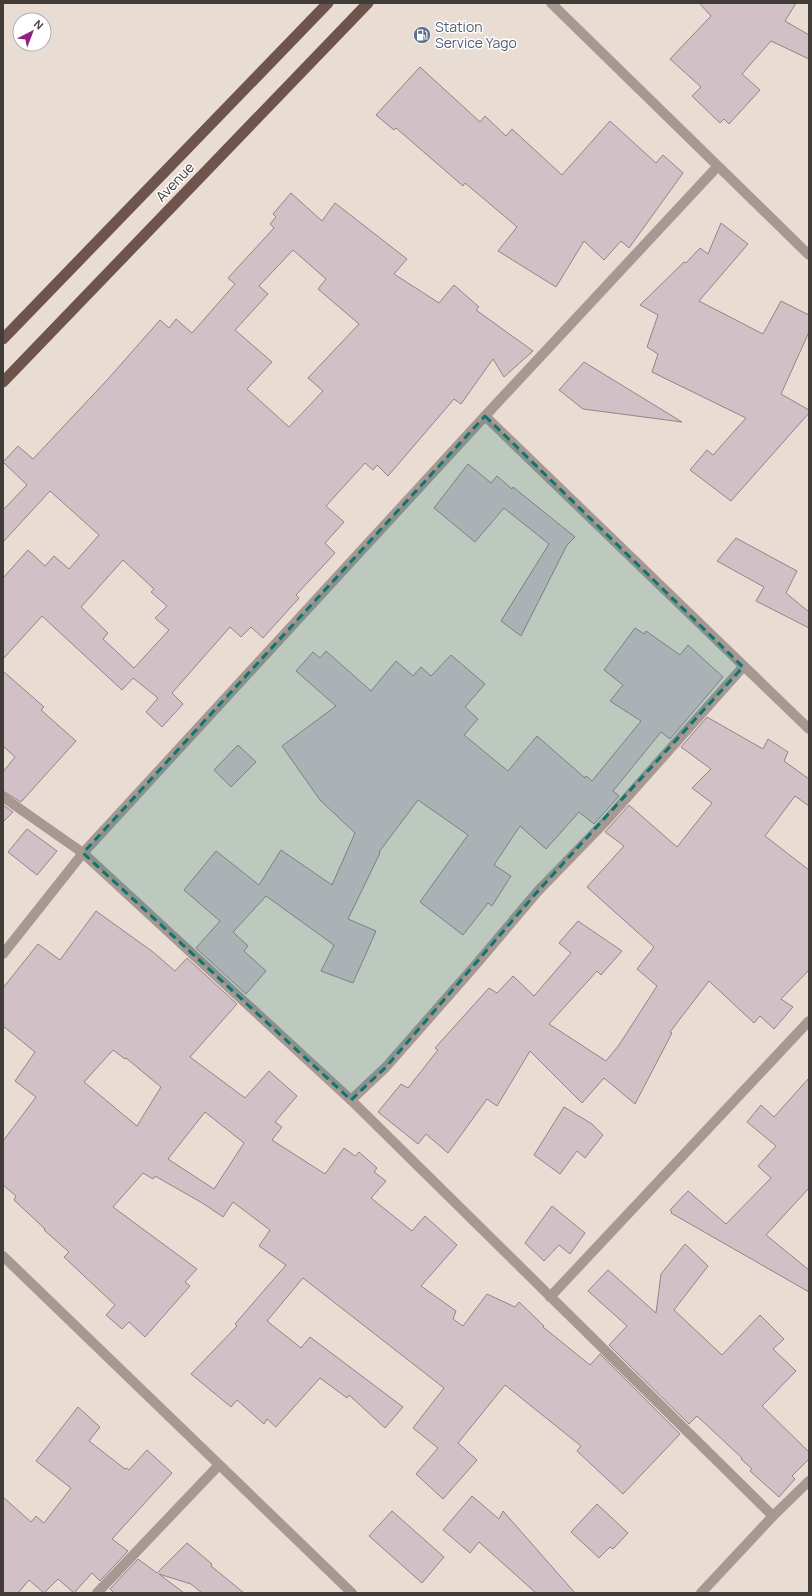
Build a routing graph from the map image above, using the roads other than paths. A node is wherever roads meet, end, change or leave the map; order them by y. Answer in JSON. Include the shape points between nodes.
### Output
{"nodes":[{"id":1,"x":328,"y":3,"type":"edge"},
{"id":2,"x":368,"y":3,"type":"edge"},
{"id":3,"x":551,"y":3,"type":"edge"},
{"id":4,"x":717,"y":167,"type":"junction"},
{"id":5,"x":809,"y":255,"type":"edge"},
{"id":6,"x":3,"y":339,"type":"edge"},
{"id":7,"x":3,"y":382,"type":"edge"},
{"id":8,"x":485,"y":416,"type":"junction"},
{"id":9,"x":743,"y":667,"type":"junction"},
{"id":10,"x":809,"y":730,"type":"edge"},
{"id":11,"x":3,"y":797,"type":"edge"},
{"id":12,"x":83,"y":853,"type":"junction"},
{"id":13,"x":3,"y":954,"type":"edge"},
{"id":14,"x":809,"y":1021,"type":"edge"},
{"id":15,"x":352,"y":1100,"type":"junction"},
{"id":16,"x":3,"y":1256,"type":"edge"},
{"id":17,"x":550,"y":1297,"type":"junction"},
{"id":18,"x":219,"y":1465,"type":"junction"},
{"id":19,"x":809,"y":1482,"type":"edge"},
{"id":20,"x":774,"y":1516,"type":"junction"},
{"id":21,"x":97,"y":1593,"type":"edge"},
{"id":22,"x":352,"y":1593,"type":"edge"},
{"id":23,"x":701,"y":1593,"type":"edge"}],
"edges":[{"from":1,"to":6,"type":"highway"},
{"from":2,"to":7,"type":"highway","name":"Avenue"},
{"from":3,"to":4,"type":"street"},
{"from":4,"to":5,"type":"street"},
{"from":4,"to":8,"type":"street"},
{"from":8,"to":9,"type":"street"},
{"from":8,"to":12,"type":"street"},
{"from":9,"to":10,"type":"street"},
{"from":9,"to":15,"type":"street","via":[[606,821],[538,891],[386,1066]]},
{"from":11,"to":12,"type":"street"},
{"from":12,"to":13,"type":"street"},
{"from":12,"to":15,"type":"street"},
{"from":14,"to":17,"type":"street"},
{"from":15,"to":17,"type":"street"},
{"from":16,"to":18,"type":"street"},
{"from":17,"to":20,"type":"street"},
{"from":18,"to":21,"type":"street"},
{"from":18,"to":22,"type":"street"},
{"from":19,"to":20,"type":"street"},
{"from":20,"to":23,"type":"street"}]}
